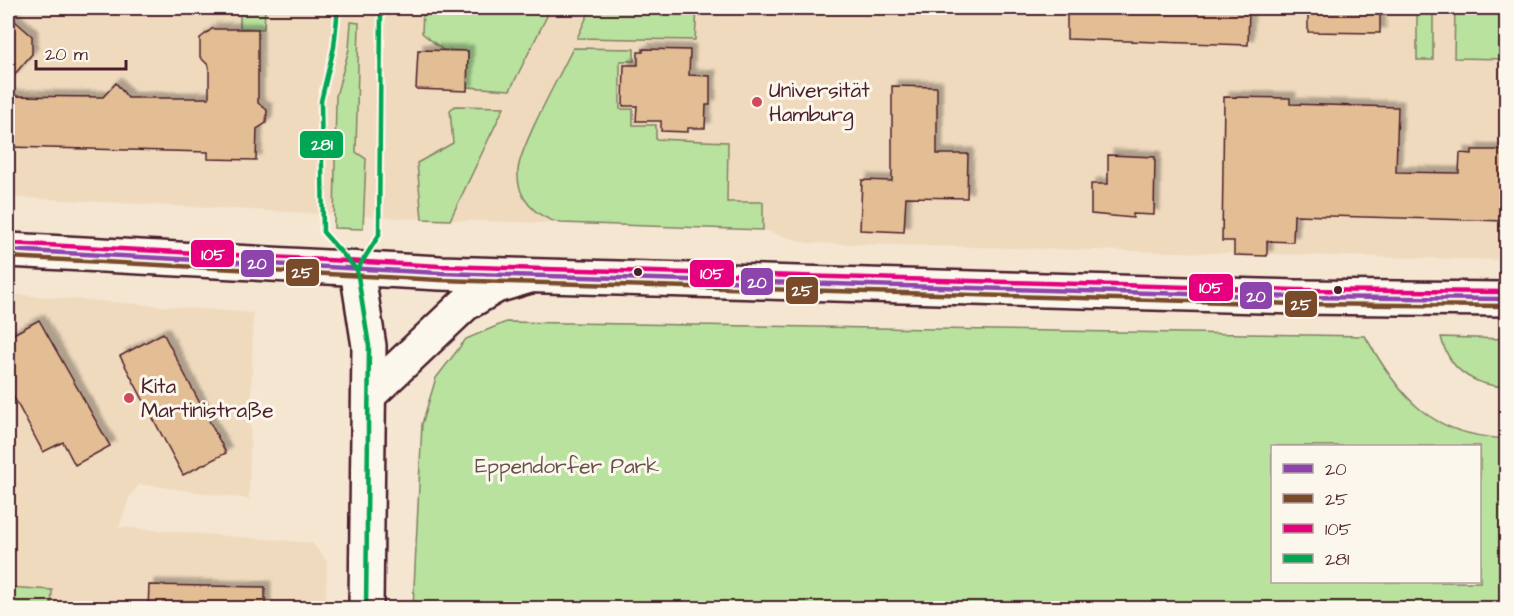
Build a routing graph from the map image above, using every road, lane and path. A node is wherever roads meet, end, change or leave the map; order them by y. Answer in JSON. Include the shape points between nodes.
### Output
{"nodes":[{"id":1,"x":8,"y":250,"type":"edge"},
{"id":2,"x":357,"y":270,"type":"junction"},
{"id":3,"x":532,"y":275,"type":"junction"},
{"id":4,"x":1506,"y":299,"type":"edge"},
{"id":5,"x":370,"y":394,"type":"junction"},
{"id":6,"x":366,"y":609,"type":"edge"}],
"edges":[{"from":1,"to":2,"type":"street"},
{"from":2,"to":3,"type":"street"},
{"from":2,"to":5,"type":"street","via":[[369,332]]},
{"from":3,"to":4,"type":"street","via":[[1296,297]]},
{"from":3,"to":5,"type":"street","via":[[496,286],[465,304]]},
{"from":5,"to":6,"type":"street"}]}
